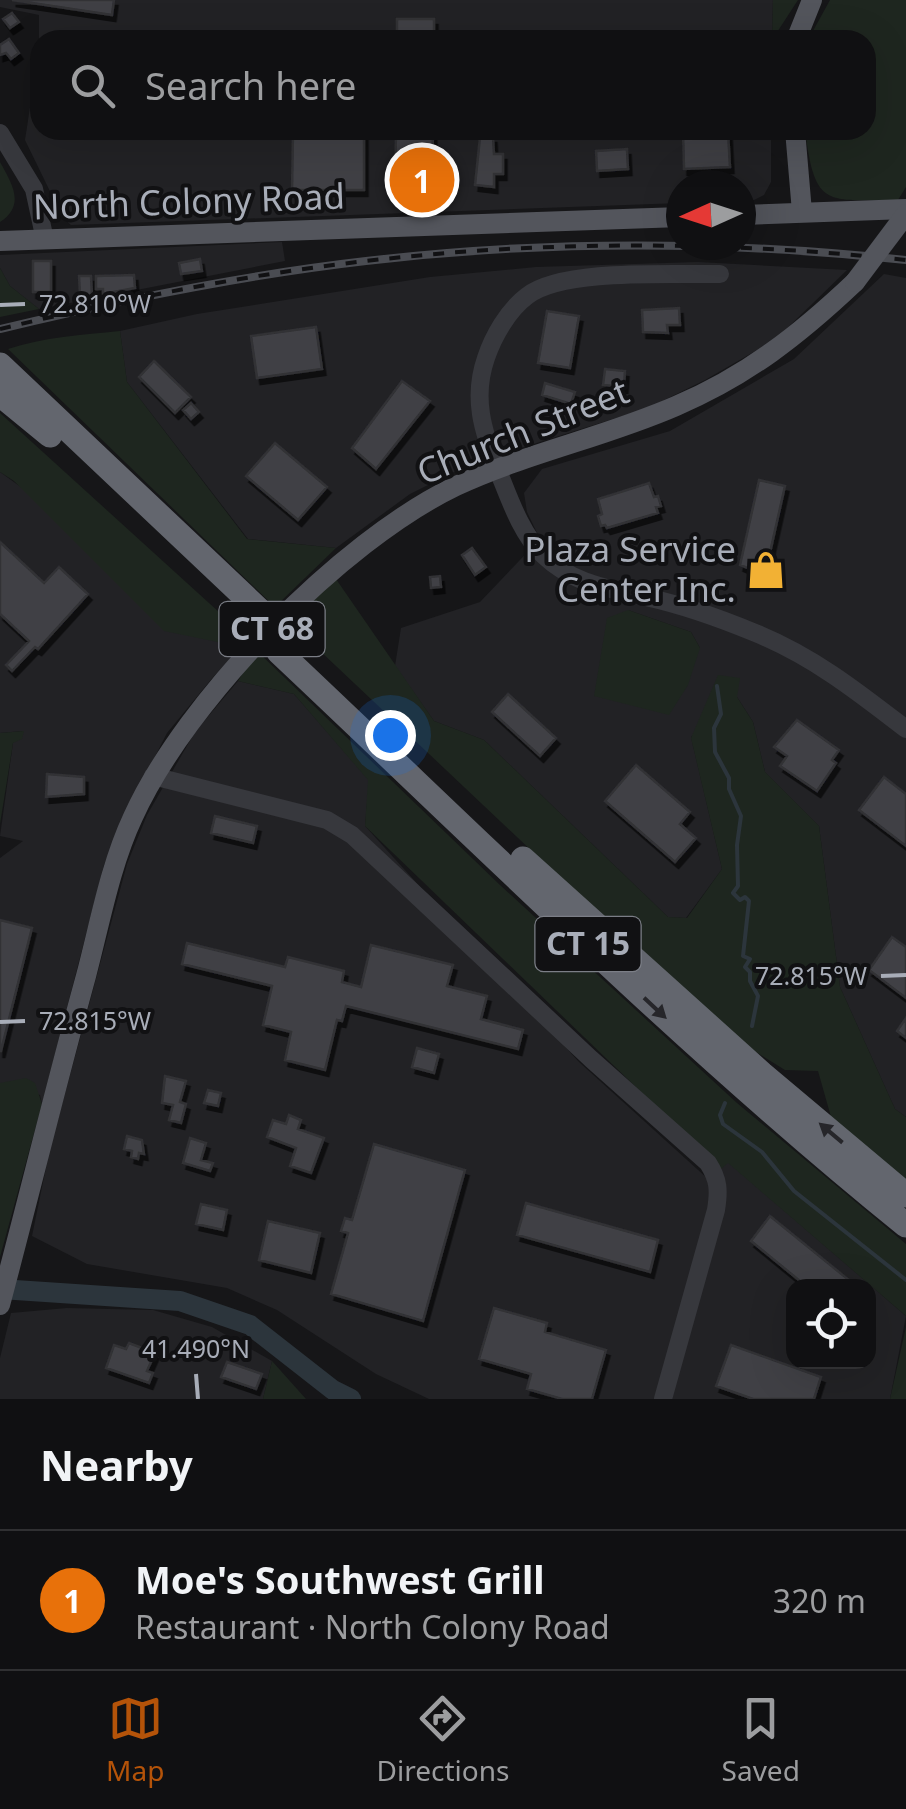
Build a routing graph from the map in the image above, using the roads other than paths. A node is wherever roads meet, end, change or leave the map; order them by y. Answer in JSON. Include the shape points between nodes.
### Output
{"nodes":[{"id":1,"x":812,"y":0,"type":"edge"},
{"id":2,"x":800,"y":30,"type":"edge"},
{"id":3,"x":0,"y":133,"type":"edge"},
{"id":4,"x":796,"y":140,"type":"edge"},
{"id":5,"x":802,"y":212,"type":"junction"},
{"id":6,"x":906,"y":212,"type":"edge"},
{"id":7,"x":756,"y":214,"type":"edge"},
{"id":8,"x":666,"y":218,"type":"edge"},
{"id":9,"x":46,"y":240,"type":"junction"},
{"id":10,"x":0,"y":241,"type":"edge"},
{"id":11,"x":720,"y":274,"type":"dead end"},
{"id":12,"x":0,"y":364,"type":"edge"},
{"id":13,"x":0,"y":391,"type":"edge"},
{"id":14,"x":498,"y":469,"type":"junction"},
{"id":15,"x":256,"y":618,"type":"junction"},
{"id":16,"x":285,"y":646,"type":"junction"},
{"id":17,"x":906,"y":729,"type":"edge"},
{"id":18,"x":153,"y":776,"type":"junction"},
{"id":19,"x":906,"y":1195,"type":"edge"},
{"id":20,"x":906,"y":1225,"type":"edge"},
{"id":21,"x":0,"y":1305,"type":"edge"},
{"id":22,"x":663,"y":1399,"type":"edge"}],
"edges":[{"from":1,"to":2,"type":"main road"},
{"from":3,"to":9,"type":"street","via":[[34,189]]},
{"from":4,"to":5,"type":"main road"},
{"from":5,"to":6,"type":"main road"},
{"from":5,"to":7,"type":"main road"},
{"from":6,"to":14,"type":"main road","name":"Church Street","number":"CT 68","bridge":true,"via":[[856,282],[798,336],[674,408]]},
{"from":8,"to":9,"type":"main road","name":"North Colony Road"},
{"from":9,"to":10,"type":"main road","name":"North Colony Road"},
{"from":11,"to":14,"type":"street","via":[[557,282],[518,304],[484,363],[479,388],[479,411]]},
{"from":12,"to":15,"type":"highway","number":"CT 15"},
{"from":13,"to":15,"type":"highway","number":"CT 15"},
{"from":14,"to":17,"type":"street","via":[[531,540],[574,578],[757,633],[820,664]]},
{"from":14,"to":18,"type":"main road","name":"Church Street","number":"CT 68","via":[[389,524],[331,572],[221,686]]},
{"from":15,"to":16,"type":"highway","number":"CT 15","bridge":true},
{"from":19,"to":16,"type":"highway","number":"CT 15","one_way":true},
{"from":16,"to":20,"type":"highway","number":"CT 15","one_way":true,"via":[[708,1056]]},
{"from":18,"to":21,"type":"main road","name":"Church Street","number":"CT 68","via":[[119,853]]},
{"from":18,"to":22,"type":"street","via":[[327,820],[352,835],[708,1163],[720,1190]]}]}
